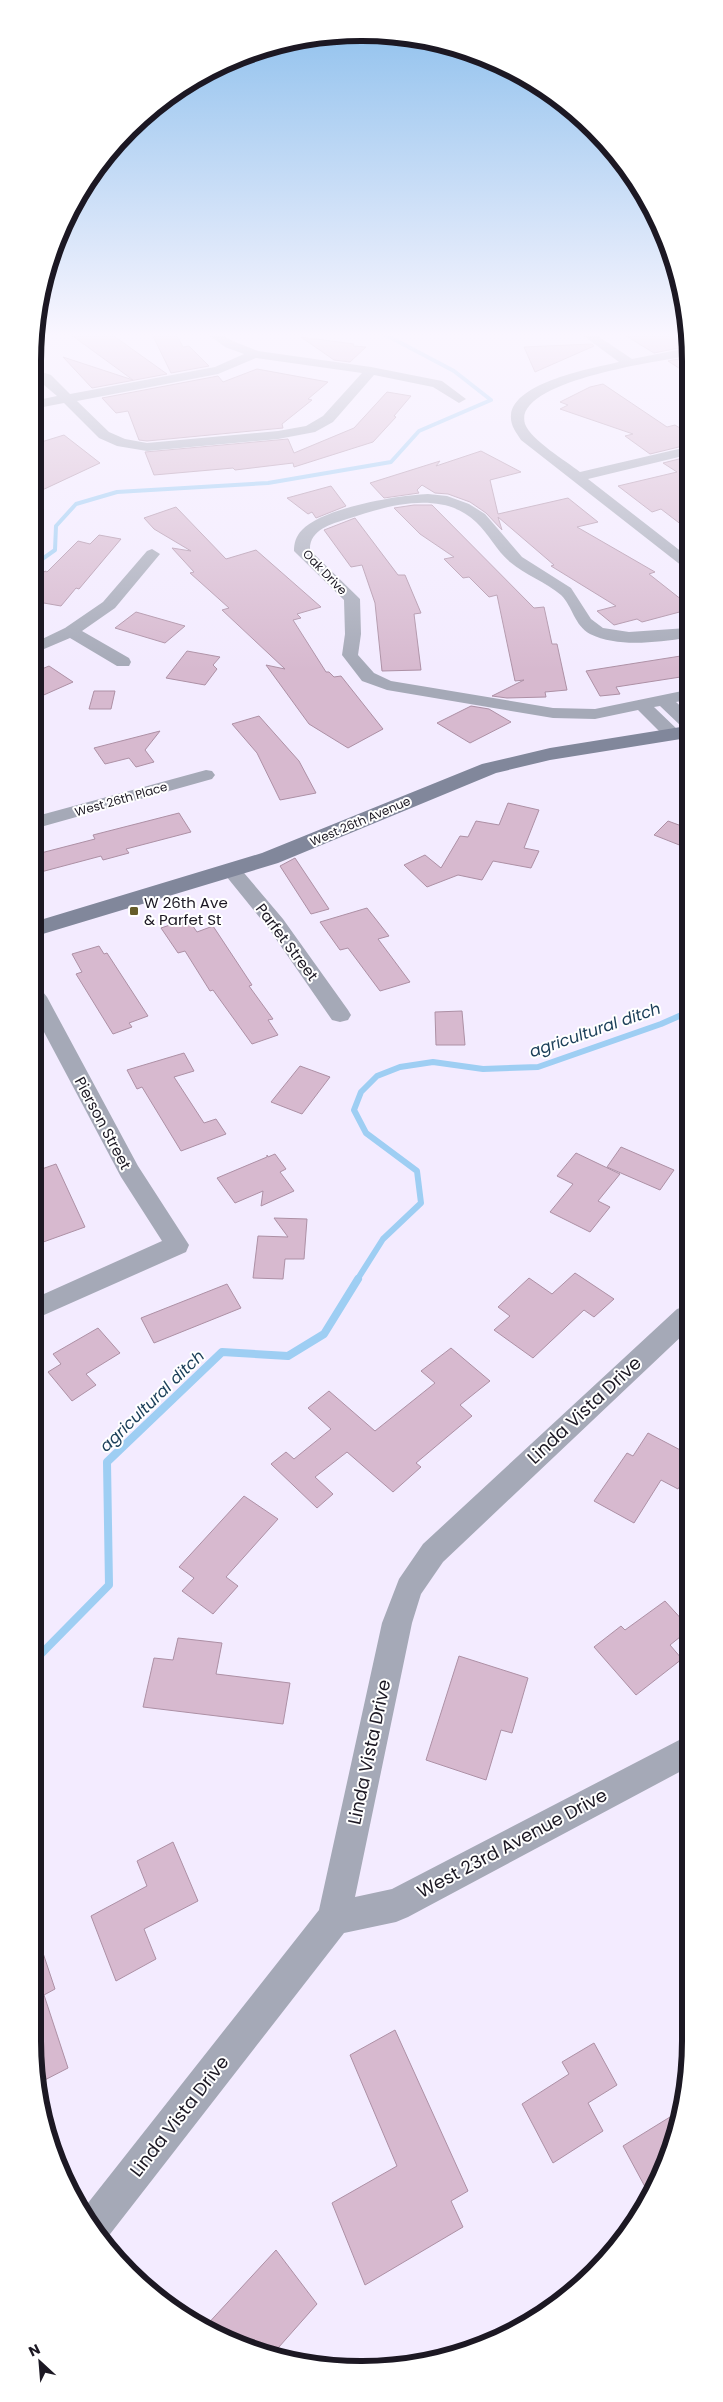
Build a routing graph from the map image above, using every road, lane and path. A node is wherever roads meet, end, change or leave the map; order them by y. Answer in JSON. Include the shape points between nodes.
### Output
{"nodes":[{"id":1,"x":142,"y":446,"type":"edge"},
{"id":2,"x":158,"y":446,"type":"edge"},
{"id":3,"x":538,"y":446,"type":"edge"},
{"id":4,"x":682,"y":452,"type":"edge"},
{"id":5,"x":577,"y":477,"type":"junction"},
{"id":6,"x":152,"y":554,"type":"dead end"},
{"id":7,"x":682,"y":559,"type":"edge"},
{"id":8,"x":71,"y":631,"type":"junction"},
{"id":9,"x":682,"y":635,"type":"edge"},
{"id":10,"x":41,"y":646,"type":"edge"},
{"id":11,"x":123,"y":662,"type":"dead end"},
{"id":12,"x":682,"y":696,"type":"edge"},
{"id":13,"x":664,"y":700,"type":"junction"},
{"id":14,"x":642,"y":704,"type":"junction"},
{"id":15,"x":682,"y":730,"type":"edge"},
{"id":16,"x":206,"y":775,"type":"dead end"},
{"id":17,"x":41,"y":821,"type":"edge"},
{"id":18,"x":232,"y":871,"type":"junction"},
{"id":19,"x":41,"y":928,"type":"edge"},
{"id":20,"x":41,"y":1006,"type":"edge"},
{"id":21,"x":340,"y":1015,"type":"dead end"},
{"id":22,"x":41,"y":1306,"type":"edge"},
{"id":23,"x":682,"y":1320,"type":"edge"},
{"id":24,"x":682,"y":1754,"type":"edge"},
{"id":25,"x":334,"y":1918,"type":"junction"},
{"id":26,"x":97,"y":2221,"type":"edge"}],
"edges":[{"from":1,"to":2,"type":"street"},
{"from":3,"to":5,"type":"street"},
{"from":4,"to":5,"type":"street"},
{"from":5,"to":7,"type":"street"},
{"from":6,"to":8,"type":"street","via":[[138,580]]},
{"from":8,"to":10,"type":"street"},
{"from":8,"to":11,"type":"street"},
{"from":9,"to":14,"type":"street","name":"Oak Drive","via":[[651,638],[598,631],[583,621],[566,592],[512,556],[482,518],[467,507],[448,501],[422,498],[350,513],[322,523],[306,533],[301,542],[302,551],[352,599],[354,634],[350,655],[368,677],[387,684],[553,713],[595,714]]},
{"from":12,"to":13,"type":"street","name":"Oak Drive"},
{"from":13,"to":14,"type":"street","name":"Oak Drive"},
{"from":13,"to":15,"type":"street"},
{"from":14,"to":15,"type":"street"},
{"from":15,"to":18,"type":"street","name":"West 26th Avenue","via":[[489,768],[303,846]]},
{"from":16,"to":17,"type":"street","name":"West 26th Place"},
{"from":18,"to":19,"type":"street","name":"West 26th Avenue"},
{"from":18,"to":21,"type":"street","name":"Parfet Street","via":[[276,924]]},
{"from":20,"to":22,"type":"street","name":"Pierson Street","via":[[129,1171],[177,1245]]},
{"from":23,"to":25,"type":"street","name":"Linda Vista Drive","via":[[433,1553],[409,1588],[397,1623]]},
{"from":24,"to":25,"type":"street","name":"West 23rd Avenue Drive","via":[[396,1905]]},
{"from":25,"to":26,"type":"street","name":"Linda Vista Drive"}]}
